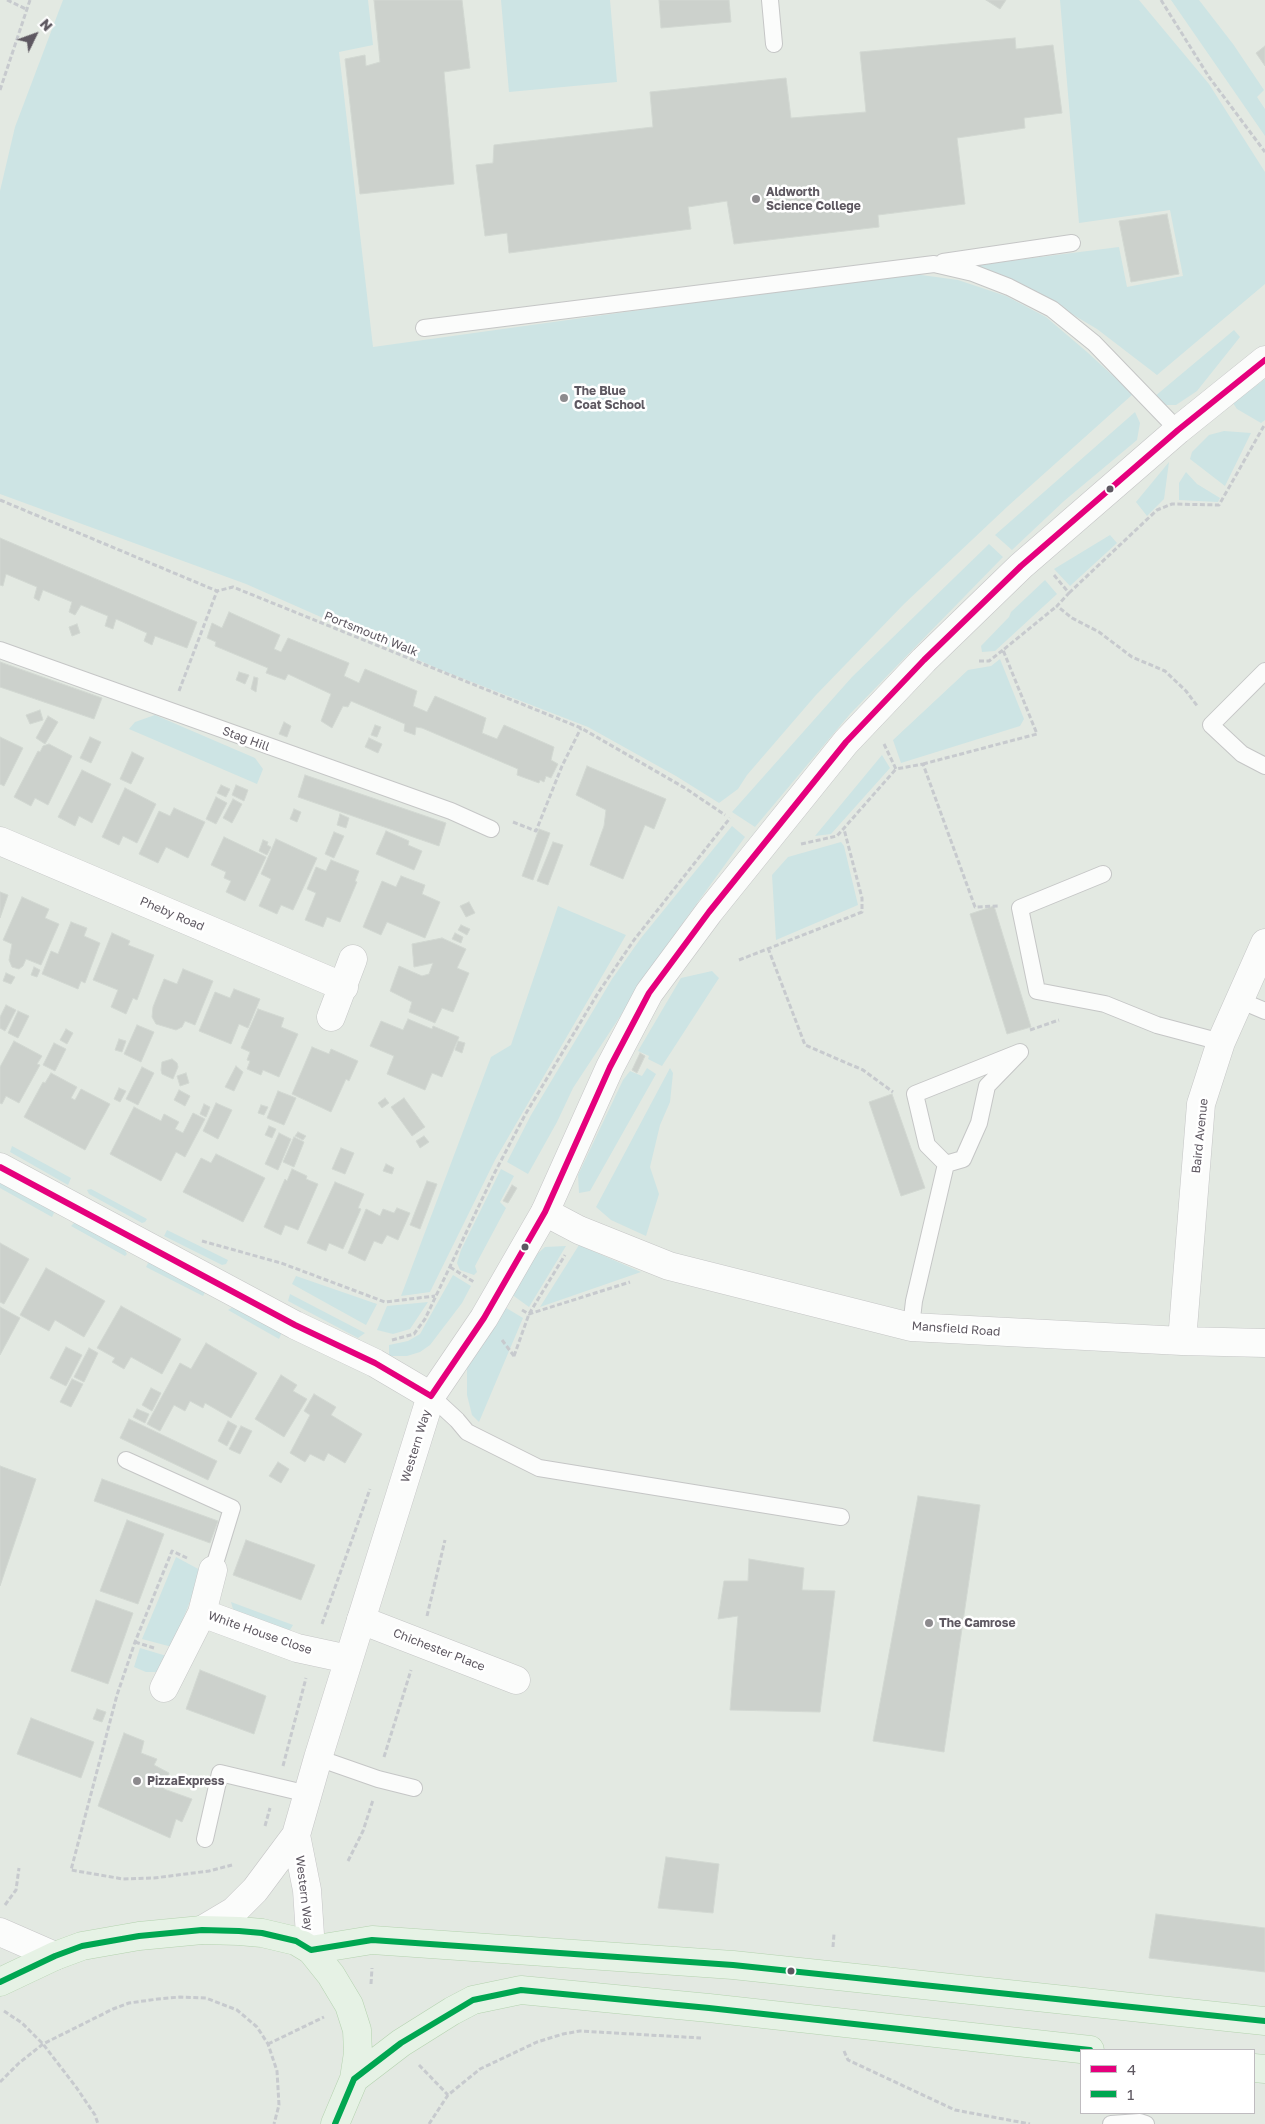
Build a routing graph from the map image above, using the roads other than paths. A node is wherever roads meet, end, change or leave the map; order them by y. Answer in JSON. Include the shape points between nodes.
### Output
{"nodes":[{"id":1,"x":770,"y":0,"type":"edge"},
{"id":2,"x":774,"y":44,"type":"dead end"},
{"id":3,"x":1072,"y":243,"type":"dead end"},
{"id":4,"x":934,"y":264,"type":"junction"},
{"id":5,"x":424,"y":328,"type":"dead end"},
{"id":6,"x":1265,"y":360,"type":"edge"},
{"id":7,"x":1178,"y":430,"type":"junction"},
{"id":8,"x":0,"y":650,"type":"edge"},
{"id":9,"x":1265,"y":671,"type":"edge"},
{"id":10,"x":1265,"y":766,"type":"edge"},
{"id":11,"x":491,"y":829,"type":"road end"},
{"id":12,"x":0,"y":841,"type":"edge"},
{"id":13,"x":1104,"y":874,"type":"dead end"},
{"id":14,"x":1265,"y":943,"type":"edge"},
{"id":15,"x":352,"y":959,"type":"dead end"},
{"id":16,"x":344,"y":987,"type":"junction"},
{"id":17,"x":1239,"y":1000,"type":"junction"},
{"id":18,"x":1265,"y":1011,"type":"edge"},
{"id":19,"x":331,"y":1017,"type":"dead end"},
{"id":20,"x":1221,"y":1042,"type":"junction"},
{"id":21,"x":946,"y":1164,"type":"junction"},
{"id":22,"x":0,"y":1168,"type":"edge"},
{"id":23,"x":544,"y":1212,"type":"junction"},
{"id":24,"x":912,"y":1327,"type":"junction"},
{"id":25,"x":1182,"y":1341,"type":"junction"},
{"id":26,"x":1265,"y":1343,"type":"edge"},
{"id":27,"x":431,"y":1396,"type":"junction"},
{"id":28,"x":126,"y":1460,"type":"dead end"},
{"id":29,"x":841,"y":1517,"type":"dead end"},
{"id":30,"x":213,"y":1570,"type":"joint"},
{"id":31,"x":202,"y":1613,"type":"junction"},
{"id":32,"x":361,"y":1620,"type":"junction"},
{"id":33,"x":348,"y":1659,"type":"junction"},
{"id":34,"x":516,"y":1680,"type":"dead end"},
{"id":35,"x":164,"y":1688,"type":"dead end"},
{"id":36,"x":318,"y":1758,"type":"junction"},
{"id":37,"x":414,"y":1788,"type":"dead end"},
{"id":38,"x":308,"y":1794,"type":"junction"},
{"id":39,"x":296,"y":1835,"type":"junction"},
{"id":40,"x":205,"y":1839,"type":"dead end"},
{"id":41,"x":202,"y":1930,"type":"junction"},
{"id":42,"x":0,"y":1932,"type":"edge"},
{"id":43,"x":311,"y":1950,"type":"junction"},
{"id":44,"x":56,"y":1956,"type":"junction"},
{"id":45,"x":0,"y":1982,"type":"edge"},
{"id":46,"x":1265,"y":2021,"type":"edge"},
{"id":47,"x":1081,"y":2049,"type":"edge"},
{"id":48,"x":354,"y":2079,"type":"junction"},
{"id":49,"x":336,"y":2124,"type":"edge"},
{"id":50,"x":1111,"y":2124,"type":"edge"},
{"id":51,"x":1146,"y":2124,"type":"edge"}],
"edges":[{"from":1,"to":2,"type":"lane"},
{"from":3,"to":4,"type":"lane"},
{"from":4,"to":5,"type":"lane"},
{"from":4,"to":7,"type":"lane","via":[[973,273],[1052,309],[1094,343]]},
{"from":6,"to":7,"type":"street","name":"Western Way"},
{"from":7,"to":23,"type":"street","name":"Western Way","via":[[1021,566],[924,660],[846,742],[709,912],[649,993],[610,1066]]},
{"from":8,"to":11,"type":"lane","name":"Stag Hill","via":[[442,808]]},
{"from":9,"to":10,"type":"lane","via":[[1211,725],[1242,754]]},
{"from":12,"to":16,"type":"street","name":"Pheby Road"},
{"from":13,"to":20,"type":"lane","via":[[1020,908],[1037,991],[1105,1004],[1157,1025]]},
{"from":14,"to":17,"type":"street","name":"Baird Avenue"},
{"from":15,"to":16,"type":"street"},
{"from":16,"to":19,"type":"street"},
{"from":17,"to":18,"type":"lane"},
{"from":17,"to":20,"type":"street","name":"Baird Avenue"},
{"from":20,"to":25,"type":"street","name":"Baird Avenue","via":[[1201,1104]]},
{"from":21,"to":21,"type":"lane","via":[[927,1145],[915,1094],[1020,1052],[987,1086],[979,1123],[963,1159]]},
{"from":21,"to":24,"type":"lane","via":[[914,1301]]},
{"from":22,"to":27,"type":"street","via":[[295,1325],[375,1363]]},
{"from":23,"to":24,"type":"street","name":"Mansfield Road","via":[[579,1230],[676,1268]]},
{"from":23,"to":27,"type":"street","name":"Western Way","via":[[484,1318]]},
{"from":24,"to":25,"type":"street","name":"Mansfield Road"},
{"from":25,"to":26,"type":"street","name":"Mansfield Road"},
{"from":27,"to":29,"type":"lane","via":[[467,1432],[539,1468]]},
{"from":27,"to":32,"type":"street","name":"Western Way"},
{"from":28,"to":30,"type":"lane","via":[[232,1508]]},
{"from":30,"to":31,"type":"street","name":"White House Close"},
{"from":31,"to":33,"type":"street","name":"White House Close","via":[[297,1648]]},
{"from":31,"to":35,"type":"street","name":"White House Close"},
{"from":32,"to":33,"type":"street","name":"Western Way"},
{"from":32,"to":34,"type":"street","name":"Chichester Place"},
{"from":33,"to":36,"type":"street","name":"Western Way"},
{"from":36,"to":37,"type":"lane"},
{"from":36,"to":38,"type":"street","name":"Western Way"},
{"from":38,"to":39,"type":"street","name":"Western Way"},
{"from":38,"to":40,"type":"lane","via":[[220,1773]]},
{"from":39,"to":41,"type":"street","name":"Western Way","via":[[255,1890],[234,1910]]},
{"from":39,"to":43,"type":"street","name":"Western Way","via":[[306,1890]]},
{"from":41,"to":43,"type":"main road","via":[[262,1933],[296,1941]]},
{"from":41,"to":44,"type":"main road","via":[[104,1942]]},
{"from":42,"to":44,"type":"street"},
{"from":43,"to":46,"type":"main road","via":[[372,1940],[733,1965]]},
{"from":43,"to":48,"type":"main road","via":[[349,2005],[357,2030]]},
{"from":44,"to":45,"type":"main road"},
{"from":47,"to":48,"type":"main road","via":[[522,1990],[473,2000],[452,2011],[401,2043]]},
{"from":48,"to":49,"type":"main road"},
{"from":50,"to":51,"type":"lane"}]}
